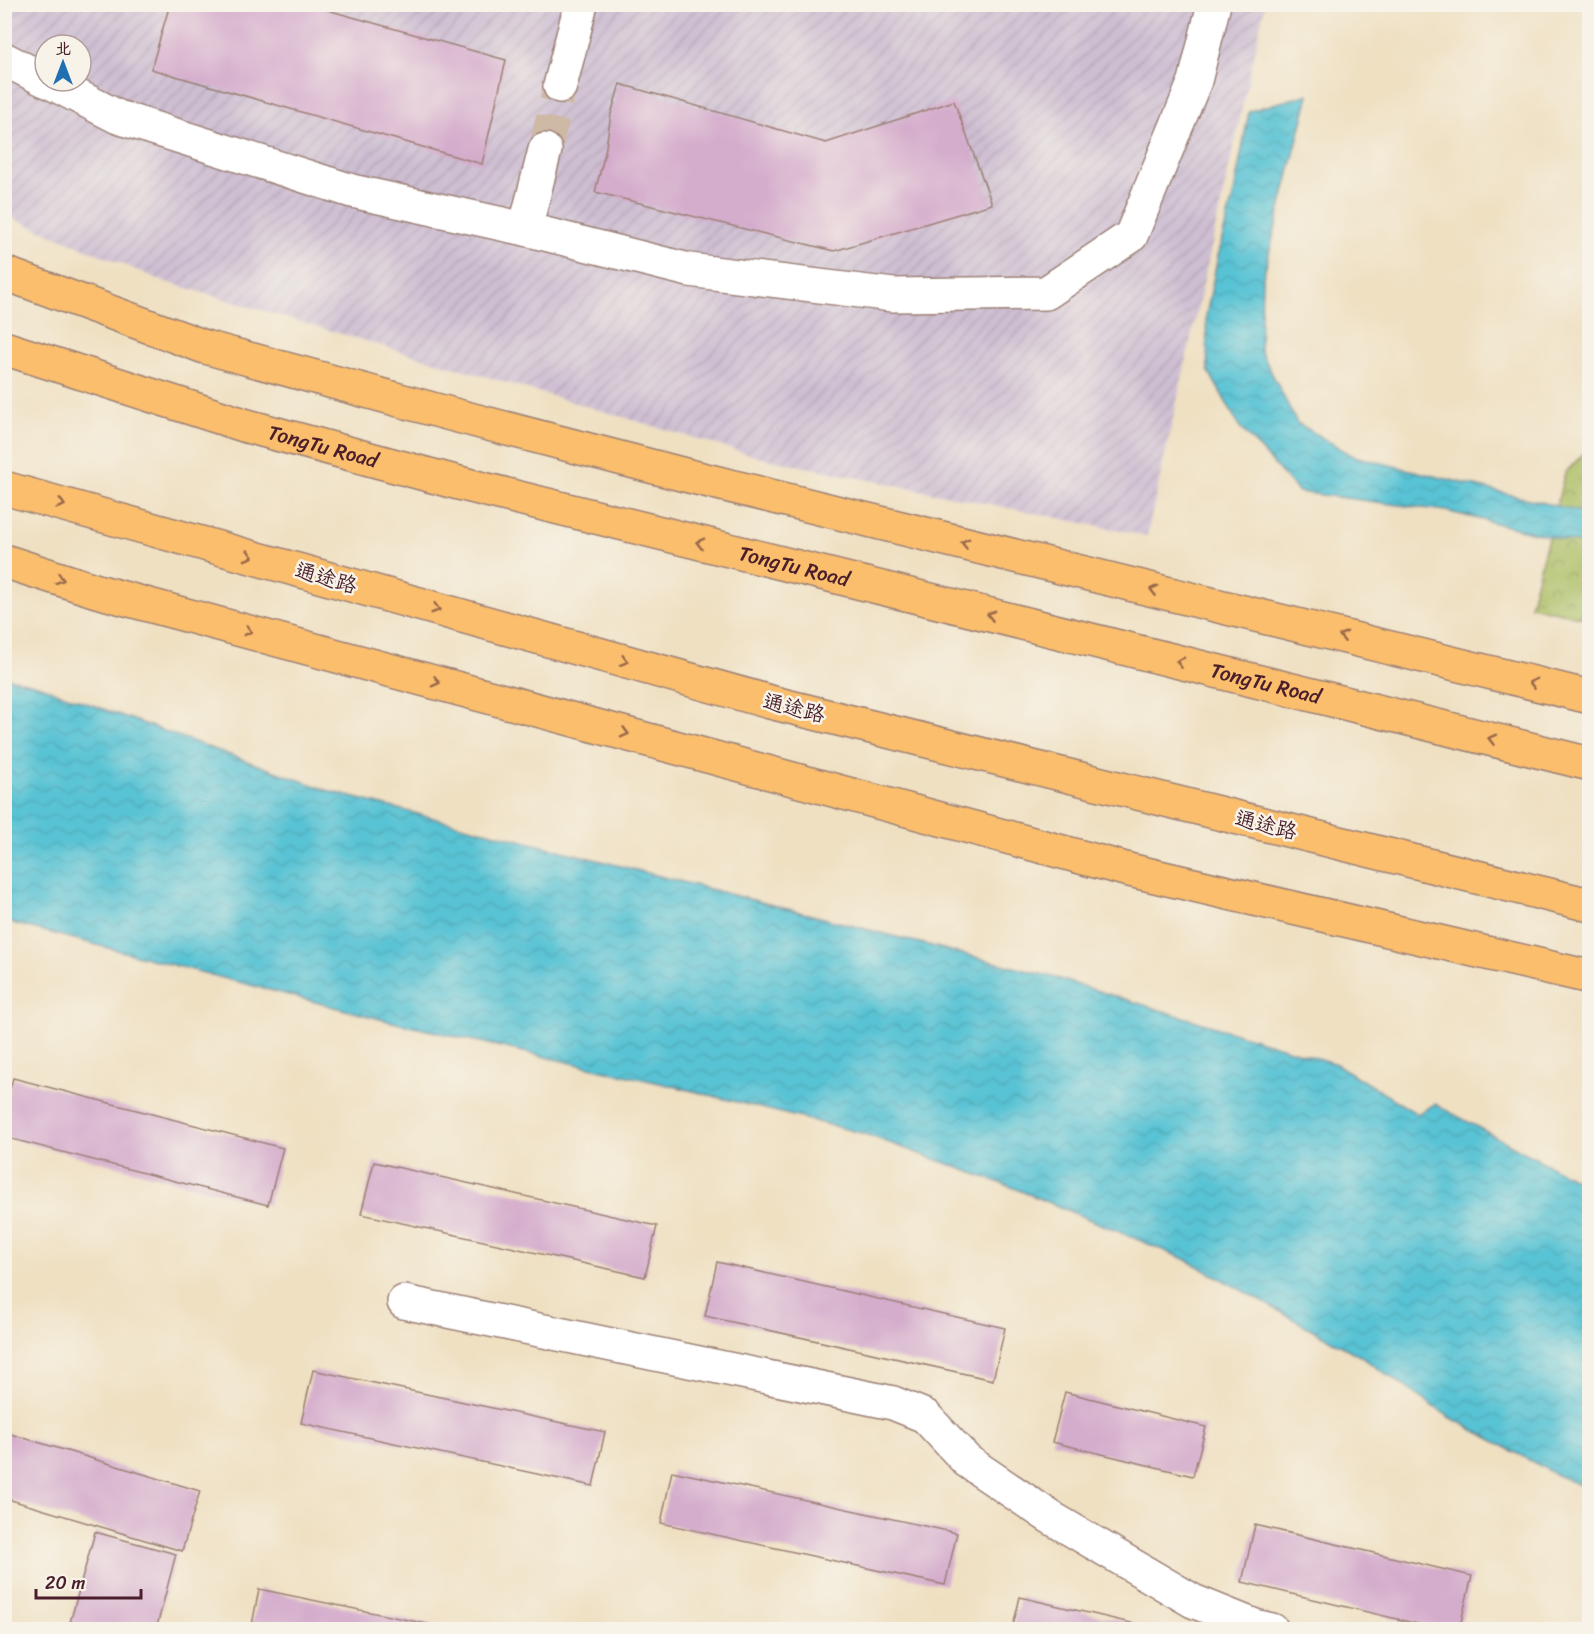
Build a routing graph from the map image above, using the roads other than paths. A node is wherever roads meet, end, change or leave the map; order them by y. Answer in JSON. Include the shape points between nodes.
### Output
{"nodes":[{"id":1,"x":581,"y":4,"type":"edge"},
{"id":2,"x":1214,"y":4,"type":"edge"},
{"id":3,"x":4,"y":59,"type":"edge"},
{"id":4,"x":33,"y":74,"type":"edge"},
{"id":5,"x":561,"y":86,"type":"tunnel mouth"},
{"id":6,"x":71,"y":93,"type":"edge"},
{"id":7,"x":545,"y":150,"type":"tunnel mouth"},
{"id":8,"x":525,"y":229,"type":"junction"},
{"id":9,"x":4,"y":273,"type":"edge"},
{"id":10,"x":4,"y":348,"type":"edge"},
{"id":11,"x":4,"y":488,"type":"edge"},
{"id":12,"x":4,"y":561,"type":"edge"},
{"id":13,"x":1590,"y":697,"type":"edge"},
{"id":14,"x":1590,"y":764,"type":"edge"},
{"id":15,"x":1590,"y":905,"type":"edge"},
{"id":16,"x":1590,"y":977,"type":"edge"},
{"id":17,"x":404,"y":1302,"type":"dead end"},
{"id":18,"x":1272,"y":1629,"type":"edge"}],
"edges":[{"from":1,"to":5,"type":"street"},
{"from":2,"to":8,"type":"street","via":[[1195,81],[1131,236],[1046,293],[892,294],[689,270]]},
{"from":3,"to":4,"type":"street"},
{"from":6,"to":8,"type":"street","via":[[118,117],[341,188]]},
{"from":7,"to":8,"type":"street"},
{"from":13,"to":9,"type":"main road","one_way":true,"via":[[454,415],[205,347]]},
{"from":14,"to":10,"type":"main road","name":"TongTu Road","one_way":true,"via":[[455,482],[247,426]]},
{"from":11,"to":15,"type":"main road","name":"通途路","one_way":true,"via":[[770,702]]},
{"from":12,"to":16,"type":"main road","one_way":true,"via":[[108,594],[1129,870]]},
{"from":17,"to":18,"type":"street","via":[[893,1404],[925,1416],[967,1461],[1050,1517],[1193,1601]]}]}
